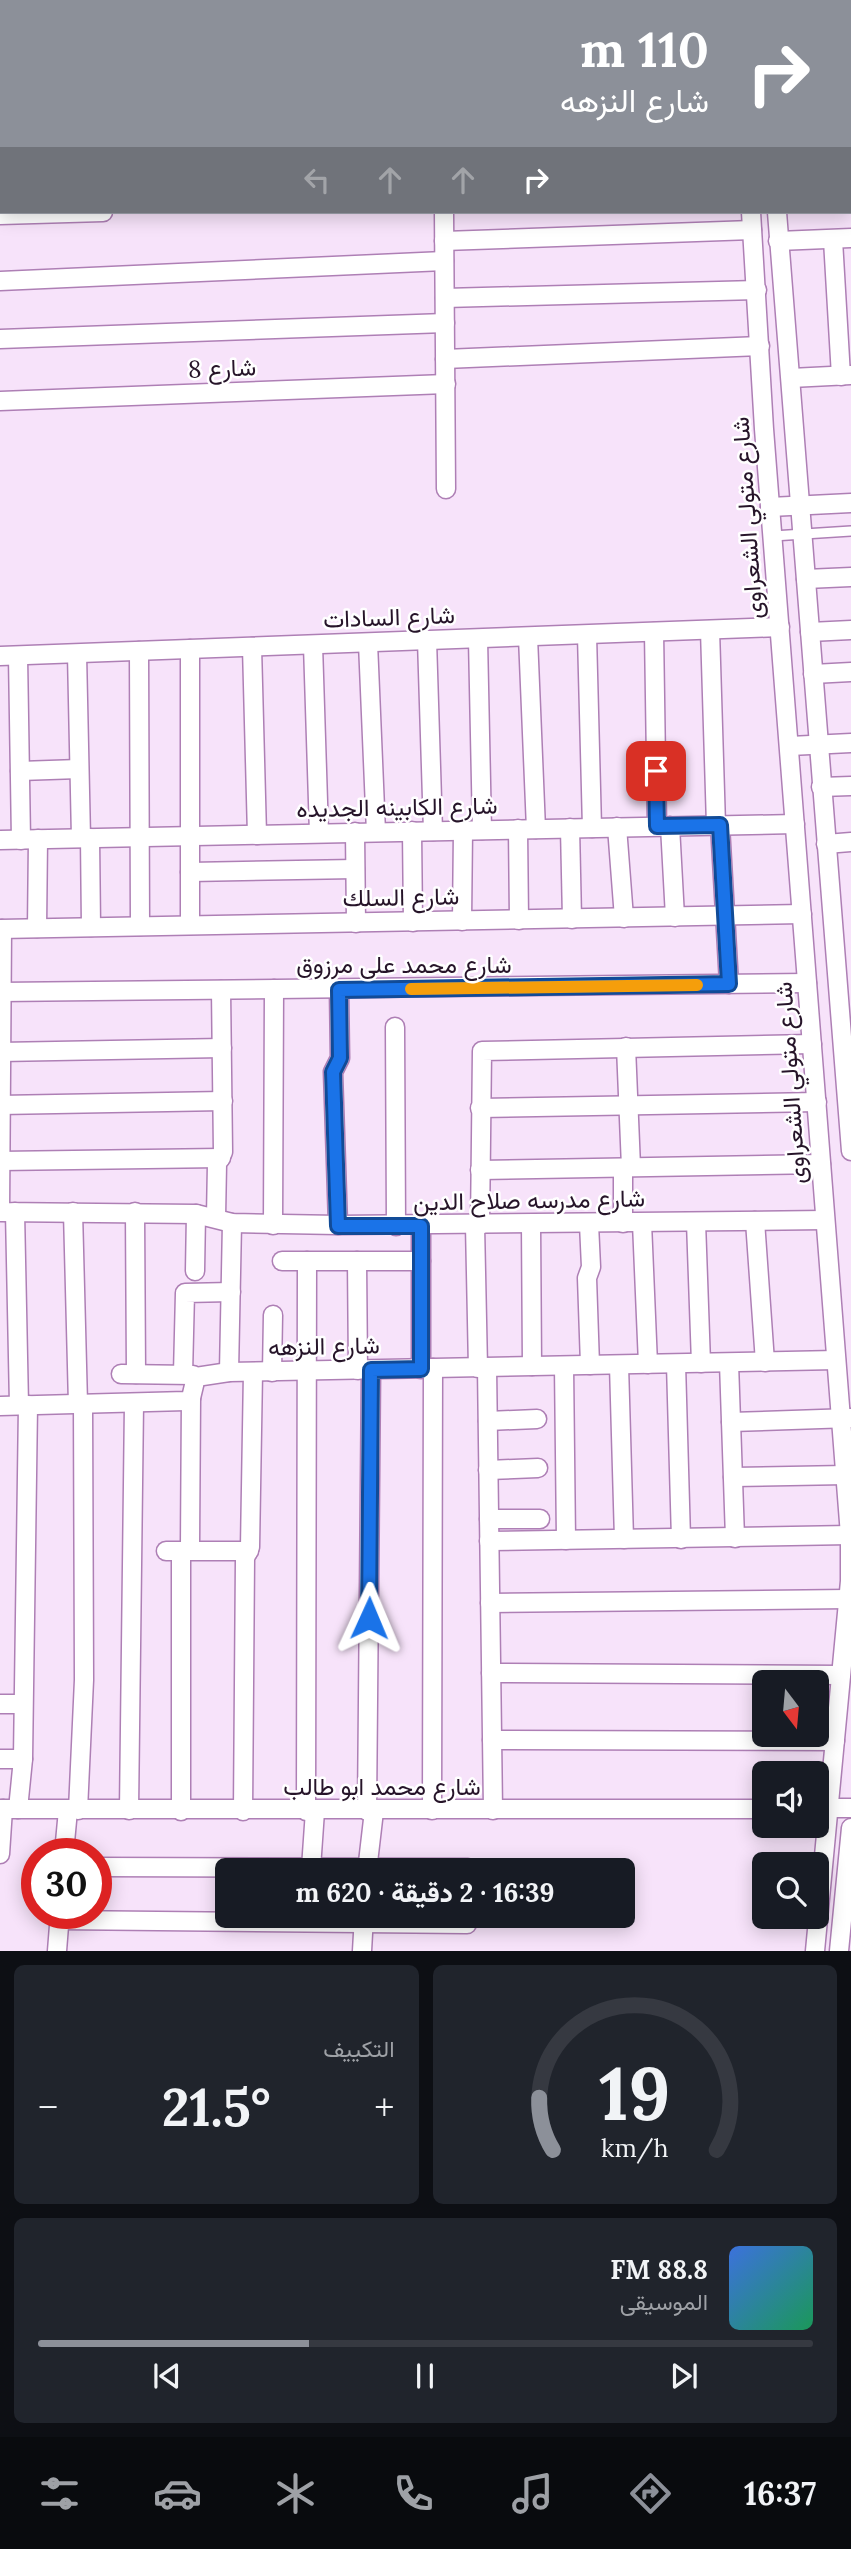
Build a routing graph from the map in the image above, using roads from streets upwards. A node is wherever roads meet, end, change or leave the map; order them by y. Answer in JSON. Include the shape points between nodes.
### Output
{"nodes":[{"id":1,"x":34,"y":214,"type":"edge"},
{"id":2,"x":444,"y":214,"type":"edge"},
{"id":3,"x":776,"y":214,"type":"edge"},
{"id":4,"x":0,"y":215,"type":"edge"},
{"id":5,"x":752,"y":221,"type":"edge"},
{"id":6,"x":842,"y":239,"type":"edge"},
{"id":7,"x":444,"y":241,"type":"junction"},
{"id":8,"x":778,"y":242,"type":"junction"},
{"id":9,"x":444,"y":261,"type":"junction"},
{"id":10,"x":0,"y":281,"type":"edge"},
{"id":11,"x":757,"y":290,"type":"junction"},
{"id":12,"x":445,"y":298,"type":"junction"},
{"id":13,"x":445,"y":323,"type":"junction"},
{"id":14,"x":0,"y":339,"type":"edge"},
{"id":15,"x":760,"y":346,"type":"junction"},
{"id":16,"x":445,"y":359,"type":"junction"},
{"id":17,"x":846,"y":376,"type":"edge"},
{"id":18,"x":791,"y":378,"type":"junction"},
{"id":19,"x":446,"y":384,"type":"junction"},
{"id":20,"x":0,"y":401,"type":"edge"},
{"id":21,"x":794,"y":427,"type":"junction"},
{"id":22,"x":764,"y":429,"type":"junction"},
{"id":23,"x":446,"y":489,"type":"dead end"},
{"id":24,"x":851,"y":503,"type":"edge"},
{"id":25,"x":800,"y":506,"type":"junction"},
{"id":26,"x":770,"y":507,"type":"junction"},
{"id":27,"x":851,"y":577,"type":"edge"},
{"id":28,"x":806,"y":579,"type":"junction"},
{"id":29,"x":780,"y":628,"type":"junction"},
{"id":30,"x":710,"y":630,"type":"junction"},
{"id":31,"x":851,"y":630,"type":"edge"},
{"id":32,"x":654,"y":632,"type":"junction"},
{"id":33,"x":810,"y":632,"type":"junction"},
{"id":34,"x":587,"y":635,"type":"junction"},
{"id":35,"x":528,"y":637,"type":"junction"},
{"id":36,"x":478,"y":639,"type":"junction"},
{"id":37,"x":427,"y":640,"type":"junction"},
{"id":38,"x":368,"y":643,"type":"junction"},
{"id":39,"x":313,"y":645,"type":"junction"},
{"id":40,"x":252,"y":647,"type":"junction"},
{"id":41,"x":190,"y":649,"type":"junction"},
{"id":42,"x":139,"y":651,"type":"junction"},
{"id":43,"x":77,"y":654,"type":"junction"},
{"id":44,"x":9,"y":656,"type":"edge"},
{"id":45,"x":851,"y":672,"type":"edge"},
{"id":46,"x":813,"y":674,"type":"junction"},
{"id":47,"x":851,"y":743,"type":"edge"},
{"id":48,"x":818,"y":745,"type":"junction"},
{"id":49,"x":790,"y":746,"type":"junction"},
{"id":50,"x":79,"y":769,"type":"junction"},
{"id":51,"x":20,"y":771,"type":"junction"},
{"id":52,"x":851,"y":786,"type":"edge"},
{"id":53,"x":821,"y":788,"type":"junction"},
{"id":54,"x":795,"y":824,"type":"junction"},
{"id":55,"x":718,"y":825,"type":"junction"},
{"id":56,"x":664,"y":826,"type":"junction"},
{"id":57,"x":617,"y":827,"type":"junction"},
{"id":58,"x":570,"y":828,"type":"junction"},
{"id":59,"x":592,"y":828,"type":"junction"},
{"id":60,"x":527,"y":829,"type":"junction"},
{"id":61,"x":463,"y":830,"type":"junction"},
{"id":62,"x":482,"y":830,"type":"junction"},
{"id":63,"x":412,"y":831,"type":"junction"},
{"id":64,"x":433,"y":831,"type":"junction"},
{"id":65,"x":355,"y":832,"type":"junction"},
{"id":66,"x":376,"y":832,"type":"junction"},
{"id":67,"x":319,"y":833,"type":"junction"},
{"id":68,"x":257,"y":835,"type":"junction"},
{"id":69,"x":190,"y":836,"type":"junction"},
{"id":70,"x":141,"y":837,"type":"junction"},
{"id":71,"x":85,"y":838,"type":"junction"},
{"id":72,"x":0,"y":840,"type":"edge"},
{"id":73,"x":29,"y":840,"type":"junction"},
{"id":74,"x":851,"y":842,"type":"edge"},
{"id":75,"x":826,"y":844,"type":"junction"},
{"id":76,"x":355,"y":869,"type":"junction"},
{"id":77,"x":190,"y":872,"type":"junction"},
{"id":78,"x":851,"y":911,"type":"edge"},
{"id":79,"x":832,"y":912,"type":"junction"},
{"id":80,"x":802,"y":914,"type":"junction"},
{"id":81,"x":725,"y":916,"type":"junction"},
{"id":82,"x":675,"y":917,"type":"junction"},
{"id":83,"x":624,"y":918,"type":"junction"},
{"id":84,"x":572,"y":919,"type":"junction"},
{"id":85,"x":519,"y":920,"type":"junction"},
{"id":86,"x":462,"y":921,"type":"junction"},
{"id":87,"x":413,"y":922,"type":"junction"},
{"id":88,"x":356,"y":923,"type":"junction"},
{"id":89,"x":190,"y":925,"type":"junction"},
{"id":90,"x":140,"y":926,"type":"junction"},
{"id":91,"x":91,"y":927,"type":"junction"},
{"id":92,"x":37,"y":928,"type":"junction"},
{"id":93,"x":1,"y":929,"type":"edge"},
{"id":94,"x":844,"y":981,"type":"edge"},
{"id":95,"x":807,"y":983,"type":"junction"},
{"id":96,"x":729,"y":984,"type":"junction"},
{"id":97,"x":274,"y":989,"type":"junction"},
{"id":98,"x":221,"y":990,"type":"junction"},
{"id":99,"x":339,"y":990,"type":"junction"},
{"id":100,"x":1,"y":992,"type":"edge"},
{"id":101,"x":395,"y":1027,"type":"dead end"},
{"id":102,"x":846,"y":1038,"type":"edge"},
{"id":103,"x":812,"y":1044,"type":"junction"},
{"id":104,"x":626,"y":1047,"type":"junction"},
{"id":105,"x":222,"y":1048,"type":"junction"},
{"id":106,"x":1,"y":1052,"type":"edge"},
{"id":107,"x":849,"y":1092,"type":"edge"},
{"id":108,"x":223,"y":1101,"type":"junction"},
{"id":109,"x":817,"y":1102,"type":"junction"},
{"id":110,"x":0,"y":1105,"type":"edge"},
{"id":111,"x":628,"y":1106,"type":"junction"},
{"id":112,"x":480,"y":1108,"type":"junction"},
{"id":113,"x":851,"y":1151,"type":"edge"},
{"id":114,"x":221,"y":1158,"type":"junction"},
{"id":115,"x":0,"y":1161,"type":"edge"},
{"id":116,"x":821,"y":1164,"type":"junction"},
{"id":117,"x":627,"y":1167,"type":"junction"},
{"id":118,"x":480,"y":1170,"type":"junction"},
{"id":119,"x":8,"y":1212,"type":"edge"},
{"id":120,"x":73,"y":1212,"type":"junction"},
{"id":121,"x":135,"y":1212,"type":"junction"},
{"id":122,"x":196,"y":1214,"type":"junction"},
{"id":123,"x":224,"y":1220,"type":"junction"},
{"id":124,"x":825,"y":1220,"type":"junction"},
{"id":125,"x":755,"y":1221,"type":"junction"},
{"id":126,"x":696,"y":1222,"type":"junction"},
{"id":127,"x":623,"y":1223,"type":"junction"},
{"id":128,"x":642,"y":1223,"type":"junction"},
{"id":129,"x":531,"y":1224,"type":"junction"},
{"id":130,"x":589,"y":1224,"type":"junction"},
{"id":131,"x":273,"y":1225,"type":"junction"},
{"id":132,"x":477,"y":1225,"type":"junction"},
{"id":133,"x":338,"y":1226,"type":"junction"},
{"id":134,"x":396,"y":1226,"type":"junction"},
{"id":135,"x":421,"y":1226,"type":"junction"},
{"id":136,"x":282,"y":1261,"type":"dead end"},
{"id":137,"x":307,"y":1261,"type":"junction"},
{"id":138,"x":357,"y":1261,"type":"junction"},
{"id":139,"x":421,"y":1261,"type":"junction"},
{"id":140,"x":195,"y":1270,"type":"dead end"},
{"id":141,"x":231,"y":1292,"type":"junction"},
{"id":142,"x":274,"y":1315,"type":"dead end"},
{"id":143,"x":836,"y":1360,"type":"junction"},
{"id":144,"x":765,"y":1362,"type":"junction"},
{"id":145,"x":701,"y":1363,"type":"junction"},
{"id":146,"x":729,"y":1363,"type":"junction"},
{"id":147,"x":648,"y":1364,"type":"junction"},
{"id":148,"x":676,"y":1364,"type":"junction"},
{"id":149,"x":590,"y":1365,"type":"junction"},
{"id":150,"x":619,"y":1365,"type":"junction"},
{"id":151,"x":532,"y":1366,"type":"junction"},
{"id":152,"x":564,"y":1366,"type":"junction"},
{"id":153,"x":482,"y":1367,"type":"junction"},
{"id":154,"x":427,"y":1369,"type":"junction"},
{"id":155,"x":365,"y":1370,"type":"junction"},
{"id":156,"x":307,"y":1371,"type":"junction"},
{"id":157,"x":253,"y":1372,"type":"junction"},
{"id":158,"x":272,"y":1372,"type":"junction"},
{"id":159,"x":229,"y":1373,"type":"junction"},
{"id":160,"x":190,"y":1375,"type":"junction"},
{"id":161,"x":191,"y":1398,"type":"junction"},
{"id":162,"x":134,"y":1403,"type":"junction"},
{"id":163,"x":80,"y":1404,"type":"junction"},
{"id":164,"x":23,"y":1405,"type":"junction"},
{"id":165,"x":0,"y":1406,"type":"edge"},
{"id":166,"x":846,"y":1418,"type":"edge"},
{"id":167,"x":537,"y":1419,"type":"dead end"},
{"id":168,"x":488,"y":1420,"type":"junction"},
{"id":169,"x":731,"y":1422,"type":"junction"},
{"id":170,"x":538,"y":1468,"type":"dead end"},
{"id":171,"x":488,"y":1470,"type":"junction"},
{"id":172,"x":846,"y":1475,"type":"junction"},
{"id":173,"x":733,"y":1477,"type":"junction"},
{"id":174,"x":489,"y":1519,"type":"junction"},
{"id":175,"x":540,"y":1519,"type":"dead end"},
{"id":176,"x":850,"y":1535,"type":"edge"},
{"id":177,"x":735,"y":1538,"type":"junction"},
{"id":178,"x":624,"y":1539,"type":"junction"},
{"id":179,"x":681,"y":1539,"type":"junction"},
{"id":180,"x":566,"y":1540,"type":"junction"},
{"id":181,"x":489,"y":1541,"type":"junction"},
{"id":182,"x":166,"y":1551,"type":"dead end"},
{"id":183,"x":188,"y":1551,"type":"junction"},
{"id":184,"x":249,"y":1551,"type":"junction"},
{"id":185,"x":848,"y":1599,"type":"junction"},
{"id":186,"x":490,"y":1603,"type":"junction"},
{"id":187,"x":491,"y":1673,"type":"junction"},
{"id":188,"x":841,"y":1675,"type":"junction"},
{"id":189,"x":0,"y":1704,"type":"edge"},
{"id":190,"x":23,"y":1704,"type":"junction"},
{"id":191,"x":492,"y":1740,"type":"junction"},
{"id":192,"x":835,"y":1741,"type":"junction"},
{"id":193,"x":0,"y":1759,"type":"edge"},
{"id":194,"x":23,"y":1759,"type":"junction"},
{"id":195,"x":829,"y":1774,"type":"edge"},
{"id":196,"x":829,"y":1808,"type":"edge"},
{"id":197,"x":851,"y":1808,"type":"edge"},
{"id":198,"x":7,"y":1809,"type":"edge"},
{"id":199,"x":752,"y":1809,"type":"edge"},
{"id":200,"x":73,"y":1810,"type":"junction"},
{"id":201,"x":129,"y":1810,"type":"junction"},
{"id":202,"x":432,"y":1810,"type":"junction"},
{"id":203,"x":493,"y":1810,"type":"junction"},
{"id":204,"x":181,"y":1811,"type":"junction"},
{"id":205,"x":243,"y":1811,"type":"junction"},
{"id":206,"x":310,"y":1811,"type":"junction"},
{"id":207,"x":370,"y":1811,"type":"junction"},
{"id":208,"x":851,"y":1828,"type":"edge"},
{"id":209,"x":67,"y":1838,"type":"edge"},
{"id":210,"x":821,"y":1838,"type":"edge"},
{"id":211,"x":0,"y":1854,"type":"edge"},
{"id":212,"x":312,"y":1858,"type":"edge"},
{"id":213,"x":368,"y":1858,"type":"edge"},
{"id":214,"x":112,"y":1867,"type":"edge"},
{"id":215,"x":215,"y":1868,"type":"edge"},
{"id":216,"x":849,"y":1874,"type":"edge"},
{"id":217,"x":112,"y":1917,"type":"edge"},
{"id":218,"x":215,"y":1918,"type":"edge"},
{"id":219,"x":363,"y":1928,"type":"edge"},
{"id":220,"x":846,"y":1928,"type":"edge"},
{"id":221,"x":58,"y":1929,"type":"edge"},
{"id":222,"x":57,"y":1951,"type":"edge"},
{"id":223,"x":362,"y":1951,"type":"edge"},
{"id":224,"x":815,"y":1951,"type":"edge"},
{"id":225,"x":839,"y":1951,"type":"edge"}],
"edges":[{"from":1,"to":4,"type":"street"},
{"from":2,"to":7,"type":"street"},
{"from":3,"to":8,"type":"street"},
{"from":5,"to":7,"type":"street"},
{"from":5,"to":11,"type":"street","name":"شارع متولي الشعراوى"},
{"from":6,"to":8,"type":"street"},
{"from":6,"to":17,"type":"street"},
{"from":7,"to":9,"type":"street"},
{"from":8,"to":18,"type":"street"},
{"from":9,"to":10,"type":"street"},
{"from":9,"to":12,"type":"street"},
{"from":11,"to":12,"type":"street"},
{"from":11,"to":15,"type":"street","name":"شارع متولي الشعراوى"},
{"from":12,"to":13,"type":"street"},
{"from":13,"to":14,"type":"street"},
{"from":13,"to":16,"type":"street"},
{"from":15,"to":16,"type":"street"},
{"from":15,"to":22,"type":"street","name":"شارع متولي الشعراوى"},
{"from":16,"to":19,"type":"street"},
{"from":17,"to":18,"type":"street"},
{"from":18,"to":21,"type":"street"},
{"from":19,"to":20,"type":"street","name":"شارع 8"},
{"from":19,"to":23,"type":"street"},
{"from":21,"to":22,"type":"street"},
{"from":21,"to":25,"type":"street"},
{"from":22,"to":26,"type":"street","name":"شارع متولي الشعراوى"},
{"from":24,"to":25,"type":"street"},
{"from":25,"to":26,"type":"street"},
{"from":25,"to":28,"type":"street"},
{"from":26,"to":29,"type":"street","name":"شارع متولي الشعراوى"},
{"from":27,"to":28,"type":"street"},
{"from":28,"to":33,"type":"street"},
{"from":29,"to":30,"type":"street","name":"شارع السادات"},
{"from":29,"to":49,"type":"street","name":"شارع متولي الشعراوى"},
{"from":30,"to":32,"type":"street","name":"شارع السادات"},
{"from":30,"to":55,"type":"street"},
{"from":31,"to":33,"type":"street"},
{"from":32,"to":34,"type":"street","name":"شارع السادات"},
{"from":32,"to":56,"type":"street"},
{"from":33,"to":46,"type":"street"},
{"from":34,"to":35,"type":"street","name":"شارع السادات"},
{"from":34,"to":59,"type":"street"},
{"from":35,"to":36,"type":"street","name":"شارع السادات"},
{"from":35,"to":60,"type":"street"},
{"from":36,"to":37,"type":"street","name":"شارع السادات"},
{"from":36,"to":62,"type":"street"},
{"from":37,"to":38,"type":"street","name":"شارع السادات"},
{"from":37,"to":64,"type":"street"},
{"from":38,"to":39,"type":"street","name":"شارع السادات"},
{"from":38,"to":66,"type":"street"},
{"from":39,"to":40,"type":"street","name":"شارع السادات"},
{"from":39,"to":67,"type":"street"},
{"from":40,"to":41,"type":"street","name":"شارع السادات"},
{"from":40,"to":68,"type":"street"},
{"from":41,"to":42,"type":"street","name":"شارع السادات"},
{"from":41,"to":69,"type":"street"},
{"from":42,"to":43,"type":"street","name":"شارع السادات"},
{"from":42,"to":70,"type":"street"},
{"from":43,"to":44,"type":"street","name":"شارع السادات"},
{"from":43,"to":50,"type":"street"},
{"from":44,"to":51,"type":"street"},
{"from":45,"to":46,"type":"street"},
{"from":46,"to":48,"type":"street"},
{"from":47,"to":48,"type":"street"},
{"from":48,"to":49,"type":"street"},
{"from":48,"to":53,"type":"street"},
{"from":49,"to":54,"type":"street","name":"شارع متولي الشعراوى"},
{"from":50,"to":51,"type":"street"},
{"from":50,"to":71,"type":"street"},
{"from":51,"to":73,"type":"street"},
{"from":52,"to":53,"type":"street"},
{"from":53,"to":75,"type":"street"},
{"from":54,"to":55,"type":"street","name":"شارع الكابينه الجديده"},
{"from":54,"to":80,"type":"street","name":"شارع متولي الشعراوى"},
{"from":55,"to":56,"type":"street","name":"شارع الكابينه الجديده"},
{"from":55,"to":81,"type":"street"},
{"from":56,"to":57,"type":"street","name":"شارع الكابينه الجديده"},
{"from":56,"to":82,"type":"street"},
{"from":57,"to":59,"type":"street","name":"شارع الكابينه الجديده"},
{"from":57,"to":83,"type":"street"},
{"from":58,"to":59,"type":"street","name":"شارع الكابينه الجديده"},
{"from":58,"to":60,"type":"street","name":"شارع الكابينه الجديده"},
{"from":58,"to":84,"type":"street"},
{"from":60,"to":62,"type":"street","name":"شارع الكابينه الجديده"},
{"from":60,"to":85,"type":"street"},
{"from":61,"to":62,"type":"street","name":"شارع الكابينه الجديده"},
{"from":61,"to":64,"type":"street","name":"شارع الكابينه الجديده"},
{"from":61,"to":86,"type":"street"},
{"from":63,"to":64,"type":"street","name":"شارع الكابينه الجديده"},
{"from":63,"to":66,"type":"street","name":"شارع الكابينه الجديده"},
{"from":63,"to":87,"type":"street"},
{"from":65,"to":66,"type":"street","name":"شارع الكابينه الجديده"},
{"from":65,"to":67,"type":"street","name":"شارع الكابينه الجديده"},
{"from":65,"to":76,"type":"street"},
{"from":67,"to":68,"type":"street","name":"شارع الكابينه الجديده"},
{"from":68,"to":69,"type":"street","name":"شارع الكابينه الجديده"},
{"from":69,"to":70,"type":"street","name":"شارع الكابينه الجديده"},
{"from":69,"to":77,"type":"street"},
{"from":70,"to":71,"type":"street","name":"شارع الكابينه الجديده"},
{"from":70,"to":90,"type":"street"},
{"from":71,"to":73,"type":"street","name":"شارع الكابينه الجديده"},
{"from":71,"to":91,"type":"street"},
{"from":72,"to":73,"type":"street","name":"شارع الكابينه الجديده"},
{"from":73,"to":92,"type":"street"},
{"from":74,"to":75,"type":"street"},
{"from":75,"to":79,"type":"street"},
{"from":76,"to":77,"type":"street"},
{"from":76,"to":88,"type":"street"},
{"from":77,"to":89,"type":"street"},
{"from":78,"to":79,"type":"street"},
{"from":79,"to":94,"type":"street"},
{"from":80,"to":81,"type":"street","name":"شارع السلك"},
{"from":80,"to":95,"type":"street","name":"شارع متولي الشعراوى"},
{"from":81,"to":82,"type":"street","name":"شارع السلك"},
{"from":81,"to":96,"type":"street"},
{"from":82,"to":83,"type":"street","name":"شارع السلك"},
{"from":83,"to":84,"type":"street","name":"شارع السلك"},
{"from":84,"to":85,"type":"street","name":"شارع السلك"},
{"from":85,"to":86,"type":"street","name":"شارع السلك"},
{"from":86,"to":87,"type":"street","name":"شارع السلك"},
{"from":87,"to":88,"type":"street","name":"شارع السلك"},
{"from":88,"to":89,"type":"street","name":"شارع السلك"},
{"from":89,"to":90,"type":"street","name":"شارع السلك"},
{"from":90,"to":91,"type":"street","name":"شارع السلك"},
{"from":91,"to":92,"type":"street","name":"شارع السلك"},
{"from":92,"to":93,"type":"street","name":"شارع السلك"},
{"from":93,"to":100,"type":"street"},
{"from":94,"to":102,"type":"street"},
{"from":95,"to":96,"type":"street","name":"شارع محمد على مرزوق"},
{"from":95,"to":103,"type":"street","name":"شارع متولي الشعراوى"},
{"from":96,"to":99,"type":"street","name":"شارع محمد على مرزوق"},
{"from":97,"to":98,"type":"street","name":"شارع محمد على مرزوق"},
{"from":97,"to":99,"type":"street","name":"شارع محمد على مرزوق"},
{"from":97,"to":131,"type":"street"},
{"from":98,"to":100,"type":"street","name":"شارع محمد على مرزوق"},
{"from":98,"to":105,"type":"street"},
{"from":99,"to":133,"type":"street","via":[[340,1058],[333,1072]]},
{"from":100,"to":106,"type":"street"},
{"from":101,"to":134,"type":"street"},
{"from":102,"to":107,"type":"street"},
{"from":103,"to":104,"type":"street"},
{"from":103,"to":109,"type":"street","name":"شارع متولي الشعراوى"},
{"from":104,"to":111,"type":"street"},
{"from":104,"to":112,"type":"street","via":[[486,1049],[480,1056]]},
{"from":105,"to":106,"type":"street"},
{"from":105,"to":108,"type":"street"},
{"from":106,"to":110,"type":"street"},
{"from":107,"to":113,"type":"street"},
{"from":108,"to":110,"type":"street"},
{"from":108,"to":114,"type":"street"},
{"from":109,"to":111,"type":"street"},
{"from":109,"to":116,"type":"street","name":"شارع متولي الشعراوى"},
{"from":110,"to":115,"type":"street"},
{"from":111,"to":112,"type":"street"},
{"from":111,"to":117,"type":"street"},
{"from":112,"to":118,"type":"street"},
{"from":114,"to":115,"type":"street"},
{"from":114,"to":123,"type":"street","via":[[217,1164]]},
{"from":115,"to":119,"type":"street"},
{"from":116,"to":117,"type":"street"},
{"from":116,"to":124,"type":"street","name":"شارع متولي الشعراوى"},
{"from":117,"to":118,"type":"street"},
{"from":117,"to":127,"type":"street"},
{"from":118,"to":132,"type":"street"},
{"from":119,"to":120,"type":"street","name":"شارع مدرسه صلاح الدين"},
{"from":119,"to":164,"type":"street"},
{"from":120,"to":121,"type":"street","name":"شارع مدرسه صلاح الدين"},
{"from":120,"to":163,"type":"street"},
{"from":121,"to":122,"type":"street","name":"شارع مدرسه صلاح الدين"},
{"from":121,"to":160,"type":"street","name":"شارع النزهه","via":[[128,1374]]},
{"from":122,"to":123,"type":"street","name":"شارع مدرسه صلاح الدين"},
{"from":122,"to":140,"type":"street"},
{"from":123,"to":131,"type":"street","name":"شارع مدرسه صلاح الدين"},
{"from":123,"to":141,"type":"street"},
{"from":124,"to":125,"type":"street","name":"شارع مدرسه صلاح الدين"},
{"from":124,"to":143,"type":"street","name":"شارع متولي الشعراوى"},
{"from":125,"to":126,"type":"street","name":"شارع مدرسه صلاح الدين"},
{"from":125,"to":144,"type":"street"},
{"from":126,"to":128,"type":"street","name":"شارع مدرسه صلاح الدين"},
{"from":126,"to":145,"type":"street"},
{"from":127,"to":128,"type":"street","name":"شارع مدرسه صلاح الدين"},
{"from":127,"to":130,"type":"street","name":"شارع مدرسه صلاح الدين"},
{"from":128,"to":147,"type":"street"},
{"from":129,"to":130,"type":"street","name":"شارع مدرسه صلاح الدين"},
{"from":129,"to":132,"type":"street","name":"شارع مدرسه صلاح الدين"},
{"from":129,"to":151,"type":"street"},
{"from":130,"to":149,"type":"street"},
{"from":131,"to":133,"type":"street","name":"شارع مدرسه صلاح الدين"},
{"from":132,"to":135,"type":"street","name":"شارع مدرسه صلاح الدين"},
{"from":132,"to":153,"type":"street"},
{"from":133,"to":134,"type":"street","name":"شارع مدرسه صلاح الدين"},
{"from":134,"to":135,"type":"street","name":"شارع مدرسه صلاح الدين"},
{"from":135,"to":139,"type":"street"},
{"from":136,"to":137,"type":"street"},
{"from":137,"to":138,"type":"street"},
{"from":137,"to":156,"type":"street"},
{"from":138,"to":139,"type":"street"},
{"from":138,"to":155,"type":"street"},
{"from":139,"to":154,"type":"street"},
{"from":141,"to":159,"type":"street"},
{"from":141,"to":160,"type":"street","via":[[185,1293]]},
{"from":142,"to":158,"type":"street"},
{"from":143,"to":144,"type":"street","name":"شارع النزهه"},
{"from":143,"to":166,"type":"street","name":"شارع متولي الشعراوى"},
{"from":144,"to":146,"type":"street","name":"شارع النزهه"},
{"from":145,"to":146,"type":"street","name":"شارع النزهه"},
{"from":145,"to":148,"type":"street","name":"شارع النزهه"},
{"from":146,"to":169,"type":"street"},
{"from":147,"to":148,"type":"street","name":"شارع النزهه"},
{"from":147,"to":150,"type":"street","name":"شارع النزهه"},
{"from":148,"to":179,"type":"street"},
{"from":149,"to":150,"type":"street","name":"شارع النزهه"},
{"from":149,"to":152,"type":"street","name":"شارع النزهه"},
{"from":150,"to":178,"type":"street"},
{"from":151,"to":152,"type":"street","name":"شارع النزهه"},
{"from":151,"to":153,"type":"street","name":"شارع النزهه"},
{"from":152,"to":180,"type":"street"},
{"from":153,"to":154,"type":"street","name":"شارع النزهه"},
{"from":153,"to":168,"type":"street"},
{"from":154,"to":155,"type":"street","name":"شارع النزهه"},
{"from":154,"to":202,"type":"street"},
{"from":155,"to":156,"type":"street","name":"شارع النزهه"},
{"from":155,"to":207,"type":"street"},
{"from":156,"to":158,"type":"street","name":"شارع النزهه"},
{"from":156,"to":206,"type":"street"},
{"from":157,"to":158,"type":"street","name":"شارع النزهه"},
{"from":157,"to":159,"type":"street","name":"شارع النزهه"},
{"from":157,"to":184,"type":"street"},
{"from":159,"to":160,"type":"street","name":"شارع النزهه"},
{"from":160,"to":161,"type":"street"},
{"from":161,"to":162,"type":"street"},
{"from":161,"to":183,"type":"street"},
{"from":162,"to":163,"type":"street"},
{"from":162,"to":201,"type":"street"},
{"from":163,"to":164,"type":"street"},
{"from":163,"to":200,"type":"street","via":[[84,1680]]},
{"from":164,"to":165,"type":"street"},
{"from":164,"to":190,"type":"street"},
{"from":166,"to":169,"type":"street"},
{"from":166,"to":172,"type":"street","name":"شارع متولي الشعراوى"},
{"from":167,"to":168,"type":"street"},
{"from":168,"to":171,"type":"street"},
{"from":169,"to":173,"type":"street"},
{"from":170,"to":171,"type":"street"},
{"from":171,"to":174,"type":"street"},
{"from":172,"to":173,"type":"street"},
{"from":172,"to":176,"type":"street","name":"شارع متولي الشعراوى"},
{"from":173,"to":177,"type":"street"},
{"from":174,"to":175,"type":"street"},
{"from":174,"to":181,"type":"street"},
{"from":176,"to":177,"type":"street"},
{"from":176,"to":185,"type":"street","name":"شارع متولي الشعراوى"},
{"from":177,"to":179,"type":"street"},
{"from":178,"to":179,"type":"street"},
{"from":178,"to":180,"type":"street"},
{"from":180,"to":181,"type":"street"},
{"from":181,"to":186,"type":"street"},
{"from":182,"to":183,"type":"street"},
{"from":183,"to":184,"type":"street"},
{"from":183,"to":204,"type":"street","via":[[181,1555]]},
{"from":184,"to":205,"type":"street","via":[[245,1558]]},
{"from":185,"to":186,"type":"street"},
{"from":185,"to":188,"type":"street","name":"شارع متولي الشعراوى"},
{"from":186,"to":187,"type":"street"},
{"from":187,"to":188,"type":"street"},
{"from":187,"to":191,"type":"street"},
{"from":188,"to":192,"type":"street","name":"شارع متولي الشعراوى"},
{"from":189,"to":190,"type":"street"},
{"from":190,"to":194,"type":"street"},
{"from":191,"to":192,"type":"street"},
{"from":191,"to":203,"type":"street"},
{"from":192,"to":195,"type":"street","name":"شارع متولي الشعراوى"},
{"from":193,"to":194,"type":"street"},
{"from":194,"to":198,"type":"street"},
{"from":196,"to":197,"type":"street"},
{"from":198,"to":200,"type":"street","name":"شارع محمد ابو طالب"},
{"from":198,"to":211,"type":"street"},
{"from":199,"to":203,"type":"street","name":"شارع محمد ابو طالب"},
{"from":200,"to":201,"type":"street","name":"شارع محمد ابو طالب"},
{"from":200,"to":209,"type":"street"},
{"from":201,"to":204,"type":"street","name":"شارع محمد ابو طالب"},
{"from":202,"to":203,"type":"street","name":"شارع محمد ابو طالب"},
{"from":202,"to":207,"type":"street","name":"شارع محمد ابو طالب"},
{"from":204,"to":205,"type":"street","name":"شارع محمد ابو طالب"},
{"from":205,"to":206,"type":"street","name":"شارع محمد ابو طالب"},
{"from":206,"to":207,"type":"street","name":"شارع محمد ابو طالب"},
{"from":206,"to":212,"type":"street"},
{"from":207,"to":213,"type":"street"},
{"from":208,"to":216,"type":"street"},
{"from":210,"to":224,"type":"street","name":"شارع متولي الشعراوى"},
{"from":214,"to":215,"type":"street"},
{"from":216,"to":220,"type":"street"},
{"from":217,"to":218,"type":"street"},
{"from":219,"to":223,"type":"street"},
{"from":220,"to":225,"type":"street"},
{"from":221,"to":222,"type":"street"}]}
